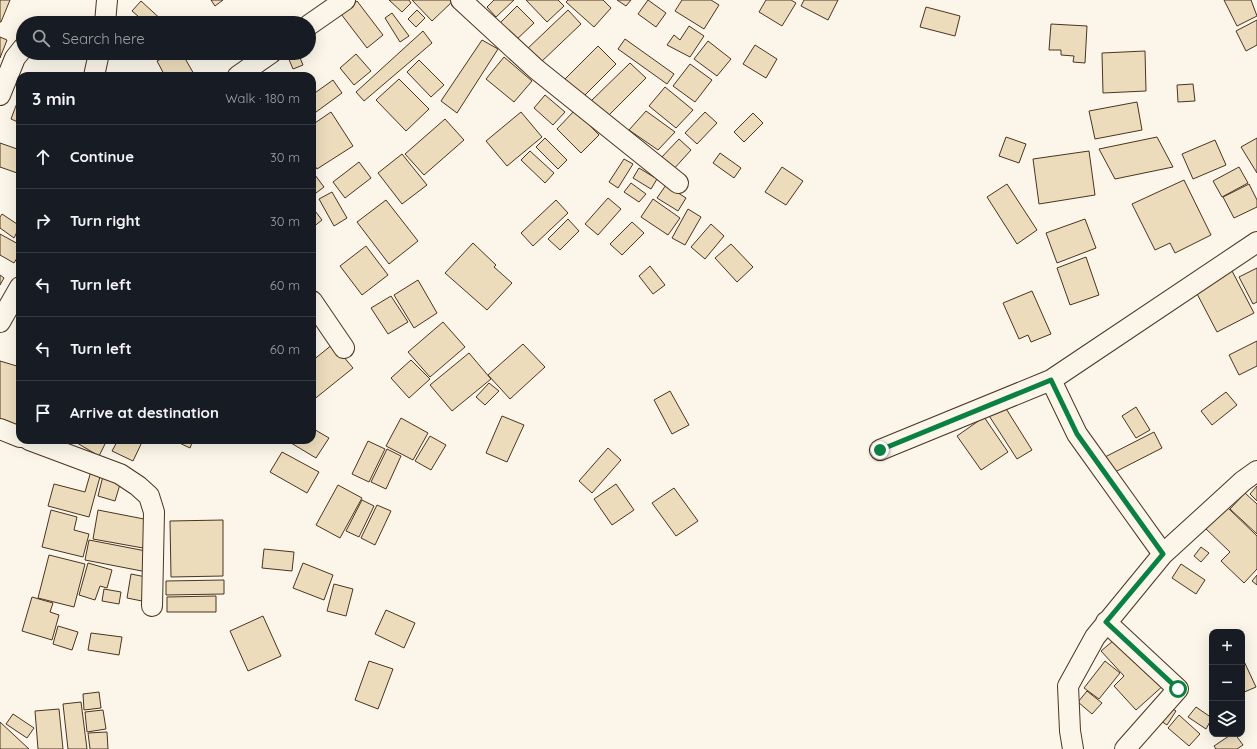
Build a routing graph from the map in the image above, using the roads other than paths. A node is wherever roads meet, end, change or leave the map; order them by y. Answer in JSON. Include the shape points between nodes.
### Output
{"nodes":[{"id":1,"x":106,"y":0,"type":"edge"},
{"id":2,"x":344,"y":0,"type":"edge"},
{"id":3,"x":461,"y":0,"type":"edge"},
{"id":4,"x":105,"y":16,"type":"edge"},
{"id":5,"x":316,"y":21,"type":"edge"},
{"id":6,"x":16,"y":57,"type":"edge"},
{"id":7,"x":97,"y":60,"type":"edge"},
{"id":8,"x":261,"y":60,"type":"edge"},
{"id":9,"x":95,"y":72,"type":"edge"},
{"id":10,"x":244,"y":72,"type":"edge"},
{"id":11,"x":0,"y":95,"type":"edge"},
{"id":12,"x":678,"y":183,"type":"dead end"},
{"id":13,"x":1257,"y":242,"type":"edge"},
{"id":14,"x":16,"y":294,"type":"edge"},
{"id":15,"x":316,"y":308,"type":"edge"},
{"id":16,"x":0,"y":322,"type":"edge"},
{"id":17,"x":344,"y":348,"type":"dead end"},
{"id":18,"x":1051,"y":380,"type":"junction"},
{"id":19,"x":0,"y":429,"type":"edge"},
{"id":20,"x":16,"y":435,"type":"edge"},
{"id":21,"x":40,"y":444,"type":"edge"},
{"id":22,"x":880,"y":450,"type":"dead end"},
{"id":23,"x":1257,"y":471,"type":"edge"},
{"id":24,"x":1163,"y":554,"type":"junction"},
{"id":25,"x":152,"y":606,"type":"dead end"},
{"id":26,"x":1106,"y":622,"type":"junction"},
{"id":27,"x":1073,"y":749,"type":"edge"},
{"id":28,"x":1125,"y":749,"type":"edge"}],
"edges":[{"from":1,"to":4,"type":"street"},
{"from":2,"to":5,"type":"street"},
{"from":3,"to":12,"type":"street","via":[[536,69]]},
{"from":6,"to":11,"type":"street"},
{"from":7,"to":9,"type":"street"},
{"from":8,"to":10,"type":"street"},
{"from":13,"to":18,"type":"street"},
{"from":14,"to":16,"type":"street"},
{"from":15,"to":17,"type":"street"},
{"from":18,"to":22,"type":"street"},
{"from":18,"to":24,"type":"street","via":[[1077,434]]},
{"from":19,"to":20,"type":"street"},
{"from":21,"to":25,"type":"street","via":[[120,474],[148,496],[154,512]]},
{"from":23,"to":24,"type":"street"},
{"from":24,"to":26,"type":"street"},
{"from":26,"to":27,"type":"street","via":[[1068,686]]},
{"from":26,"to":28,"type":"street","via":[[1178,689]]}]}
